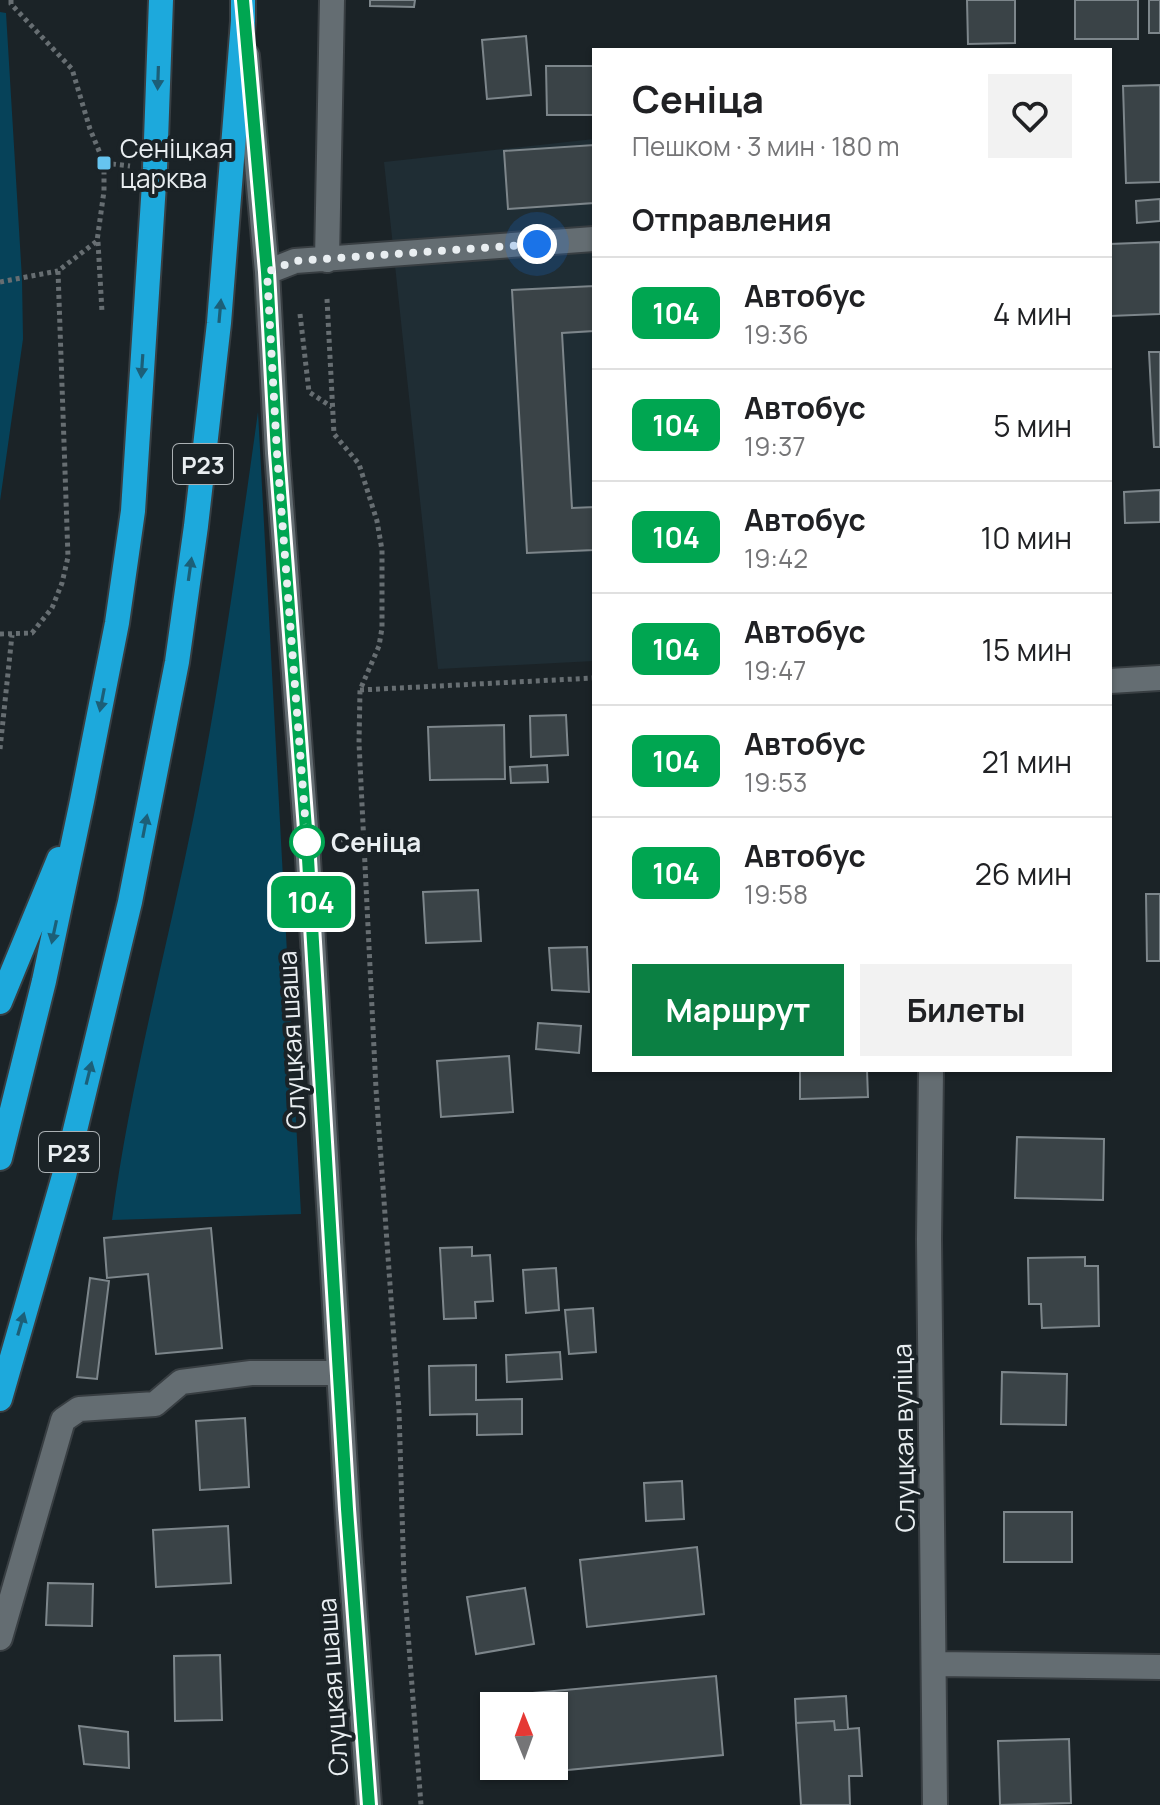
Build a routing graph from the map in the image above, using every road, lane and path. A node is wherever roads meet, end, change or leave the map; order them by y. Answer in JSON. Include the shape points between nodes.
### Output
{"nodes":[{"id":1,"x":161,"y":0,"type":"edge"},
{"id":2,"x":332,"y":0,"type":"edge"},
{"id":3,"x":0,"y":2,"type":"edge"},
{"id":4,"x":11,"y":2,"type":"edge"},
{"id":5,"x":243,"y":11,"type":"edge"},
{"id":6,"x":592,"y":239,"type":"edge"},
{"id":7,"x":97,"y":241,"type":"junction"},
{"id":8,"x":327,"y":260,"type":"junction"},
{"id":9,"x":295,"y":261,"type":"junction"},
{"id":10,"x":58,"y":271,"type":"junction"},
{"id":11,"x":267,"y":272,"type":"junction"},
{"id":12,"x":0,"y":282,"type":"edge"},
{"id":13,"x":327,"y":299,"type":"dead end"},
{"id":14,"x":102,"y":312,"type":"dead end"},
{"id":15,"x":333,"y":408,"type":"junction"},
{"id":16,"x":0,"y":634,"type":"edge"},
{"id":17,"x":12,"y":635,"type":"junction"},
{"id":18,"x":592,"y":678,"type":"edge"},
{"id":19,"x":1160,"y":678,"type":"edge"},
{"id":20,"x":1112,"y":681,"type":"edge"},
{"id":21,"x":360,"y":690,"type":"junction"},
{"id":22,"x":0,"y":749,"type":"edge"},
{"id":23,"x":82,"y":801,"type":"junction"},
{"id":24,"x":0,"y":1002,"type":"edge"},
{"id":25,"x":931,"y":1072,"type":"edge"},
{"id":26,"x":0,"y":1158,"type":"edge"},
{"id":27,"x":339,"y":1373,"type":"junction"},
{"id":28,"x":0,"y":1399,"type":"edge"},
{"id":29,"x":0,"y":1638,"type":"edge"},
{"id":30,"x":934,"y":1664,"type":"junction"},
{"id":31,"x":1160,"y":1667,"type":"edge"},
{"id":32,"x":369,"y":1805,"type":"edge"},
{"id":33,"x":421,"y":1805,"type":"edge"},
{"id":34,"x":935,"y":1805,"type":"edge"}],
"edges":[{"from":1,"to":23,"type":"highway","number":"Р23","one_way":true,"via":[[133,511]]},
{"from":2,"to":8,"type":"street"},
{"from":3,"to":4,"type":"path"},
{"from":4,"to":7,"type":"path","via":[[72,69],[104,163]]},
{"from":5,"to":11,"type":"street","name":"Слуцкая шаша"},
{"from":28,"to":5,"type":"highway","number":"Р23","one_way":true,"via":[[64,1176],[127,917],[177,662],[219,323]]},
{"from":6,"to":8,"type":"street"},
{"from":7,"to":10,"type":"path"},
{"from":7,"to":14,"type":"path"},
{"from":8,"to":9,"type":"street"},
{"from":9,"to":11,"type":"street"},
{"from":9,"to":15,"type":"path","via":[[309,392]]},
{"from":10,"to":12,"type":"path"},
{"from":10,"to":17,"type":"path","via":[[68,557],[52,608],[32,633]]},
{"from":11,"to":27,"type":"street","name":"Слуцкая шаша"},
{"from":13,"to":15,"type":"path"},
{"from":15,"to":21,"type":"path","via":[[334,434],[359,464],[382,550],[382,628]]},
{"from":16,"to":17,"type":"path"},
{"from":17,"to":22,"type":"path"},
{"from":18,"to":21,"type":"path"},
{"from":19,"to":20,"type":"street"},
{"from":21,"to":33,"type":"path","via":[[376,1089]]},
{"from":23,"to":24,"type":"highway"},
{"from":23,"to":26,"type":"highway","number":"Р23","one_way":true},
{"from":25,"to":30,"type":"street","name":"Слуцкая вуліца"},
{"from":27,"to":29,"type":"street","via":[[251,1373],[181,1382],[155,1404],[79,1409],[63,1420]]},
{"from":27,"to":32,"type":"street","name":"Слуцкая шаша"},
{"from":30,"to":31,"type":"street"},
{"from":30,"to":34,"type":"street","name":"Слуцкая вуліца"}]}
